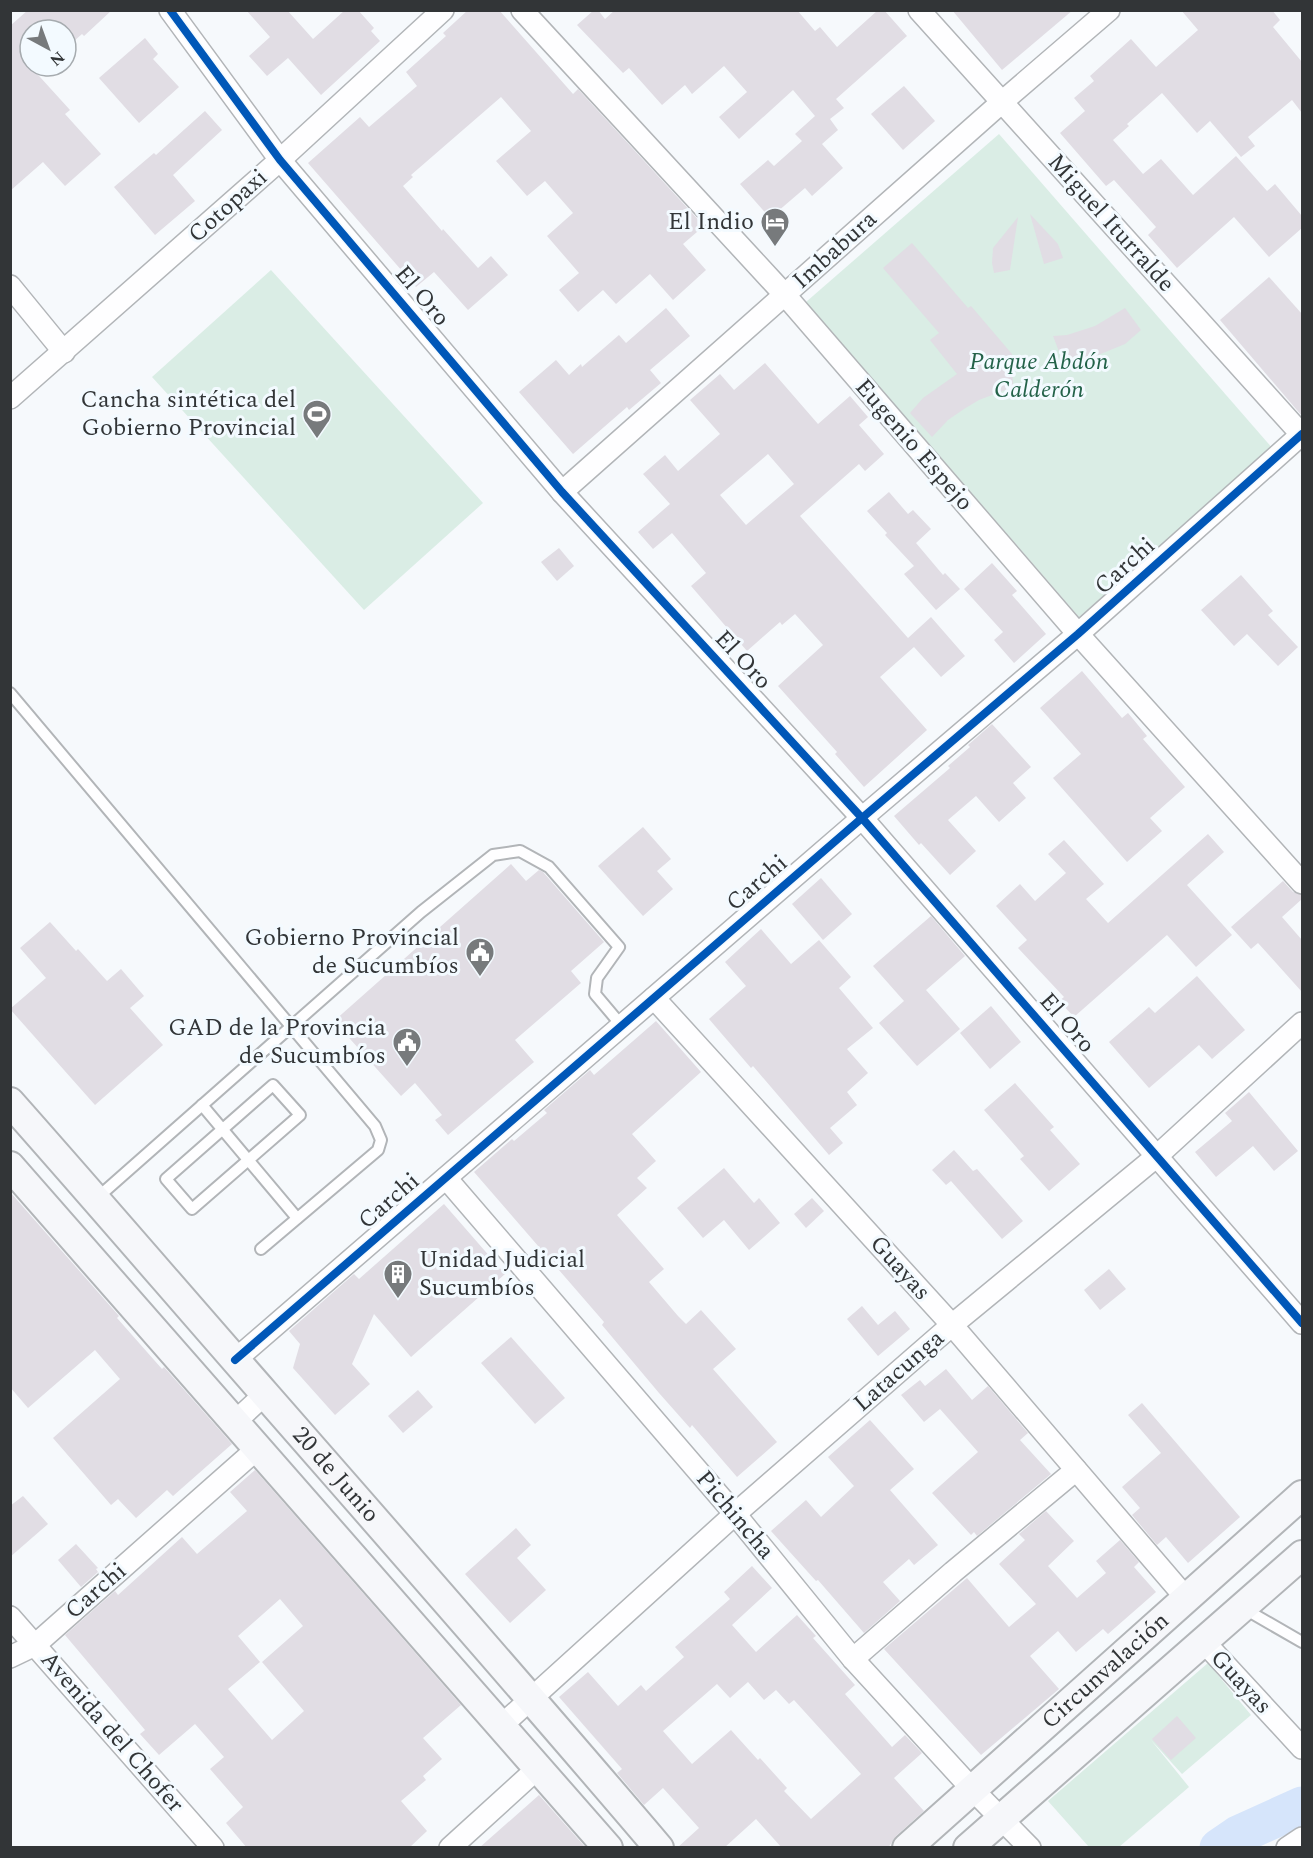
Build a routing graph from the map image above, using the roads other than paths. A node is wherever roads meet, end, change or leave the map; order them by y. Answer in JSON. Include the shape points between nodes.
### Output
{"nodes":[{"id":1,"x":170,"y":10,"type":"edge"},
{"id":2,"x":443,"y":10,"type":"edge"},
{"id":3,"x":522,"y":10,"type":"edge"},
{"id":4,"x":919,"y":10,"type":"edge"},
{"id":5,"x":1109,"y":10,"type":"edge"},
{"id":6,"x":1002,"y":102,"type":"junction"},
{"id":7,"x":280,"y":160,"type":"junction"},
{"id":8,"x":10,"y":286,"type":"edge"},
{"id":9,"x":785,"y":295,"type":"junction"},
{"id":10,"x":64,"y":352,"type":"junction"},
{"id":11,"x":10,"y":398,"type":"edge"},
{"id":12,"x":1302,"y":435,"type":"edge"},
{"id":13,"x":562,"y":492,"type":"junction"},
{"id":14,"x":1078,"y":634,"type":"junction"},
{"id":15,"x":10,"y":693,"type":"edge"},
{"id":16,"x":862,"y":818,"type":"junction"},
{"id":17,"x":1302,"y":883,"type":"edge"},
{"id":18,"x":654,"y":998,"type":"junction"},
{"id":19,"x":1302,"y":1023,"type":"edge"},
{"id":20,"x":291,"y":1026,"type":"junction"},
{"id":21,"x":622,"y":1026,"type":"junction"},
{"id":22,"x":202,"y":1105,"type":"junction"},
{"id":23,"x":14,"y":1114,"type":"edge"},
{"id":24,"x":222,"y":1129,"type":"junction"},
{"id":25,"x":1157,"y":1156,"type":"junction"},
{"id":26,"x":248,"y":1159,"type":"junction"},
{"id":27,"x":10,"y":1166,"type":"edge"},
{"id":28,"x":446,"y":1178,"type":"junction"},
{"id":29,"x":97,"y":1198,"type":"junction"},
{"id":30,"x":297,"y":1218,"type":"junction"},
{"id":31,"x":261,"y":1249,"type":"dead end"},
{"id":32,"x":1302,"y":1323,"type":"edge"},
{"id":33,"x":952,"y":1325,"type":"junction"},
{"id":34,"x":235,"y":1360,"type":"junction"},
{"id":35,"x":265,"y":1394,"type":"junction"},
{"id":36,"x":236,"y":1421,"type":"junction"},
{"id":37,"x":259,"y":1447,"type":"junction"},
{"id":38,"x":1076,"y":1470,"type":"junction"},
{"id":39,"x":1302,"y":1495,"type":"edge"},
{"id":40,"x":735,"y":1514,"type":"junction"},
{"id":41,"x":1302,"y":1555,"type":"edge"},
{"id":42,"x":1186,"y":1598,"type":"junction"},
{"id":43,"x":1243,"y":1608,"type":"junction"},
{"id":44,"x":10,"y":1617,"type":"edge"},
{"id":45,"x":1302,"y":1641,"type":"edge"},
{"id":46,"x":1204,"y":1642,"type":"junction"},
{"id":47,"x":35,"y":1645,"type":"junction"},
{"id":48,"x":10,"y":1657,"type":"edge"},
{"id":49,"x":853,"y":1659,"type":"junction"},
{"id":50,"x":532,"y":1698,"type":"junction"},
{"id":51,"x":502,"y":1725,"type":"junction"},
{"id":52,"x":1302,"y":1748,"type":"edge"},
{"id":53,"x":538,"y":1768,"type":"junction"},
{"id":54,"x":972,"y":1788,"type":"junction"},
{"id":55,"x":1002,"y":1818,"type":"junction"},
{"id":56,"x":1302,"y":1838,"type":"edge"},
{"id":57,"x":213,"y":1848,"type":"edge"},
{"id":58,"x":450,"y":1848,"type":"edge"},
{"id":59,"x":608,"y":1848,"type":"edge"},
{"id":60,"x":659,"y":1848,"type":"edge"},
{"id":61,"x":907,"y":1848,"type":"edge"},
{"id":62,"x":968,"y":1848,"type":"edge"},
{"id":63,"x":1030,"y":1848,"type":"edge"},
{"id":64,"x":1287,"y":1848,"type":"edge"}],
"edges":[{"from":1,"to":7,"type":"street","name":"El Oro"},
{"from":2,"to":7,"type":"street","name":"Cotopaxi"},
{"from":3,"to":9,"type":"street","name":"Eugenio Espejo"},
{"from":4,"to":6,"type":"street","name":"Miguel Iturralde"},
{"from":5,"to":6,"type":"street","name":"Imbabura"},
{"from":6,"to":9,"type":"street","name":"Imbabura"},
{"from":6,"to":12,"type":"street","name":"Miguel Iturralde"},
{"from":7,"to":10,"type":"street","name":"Cotopaxi"},
{"from":7,"to":13,"type":"street","name":"El Oro"},
{"from":8,"to":10,"type":"street"},
{"from":9,"to":13,"type":"street","name":"Imbabura"},
{"from":9,"to":14,"type":"street","name":"Eugenio Espejo"},
{"from":10,"to":11,"type":"street","name":"Cotopaxi"},
{"from":12,"to":14,"type":"street","name":"Carchi"},
{"from":13,"to":16,"type":"street","name":"El Oro"},
{"from":14,"to":16,"type":"street","name":"Carchi"},
{"from":14,"to":17,"type":"street","name":"Eugenio Espejo"},
{"from":15,"to":20,"type":"lane"},
{"from":16,"to":18,"type":"street","name":"Carchi"},
{"from":16,"to":25,"type":"street","name":"El Oro"},
{"from":18,"to":21,"type":"street","name":"Carchi"},
{"from":18,"to":33,"type":"street","name":"Guayas"},
{"from":19,"to":25,"type":"street","name":"Latacunga"},
{"from":20,"to":21,"type":"lane","via":[[421,912],[493,855],[520,851],[549,867],[619,947],[597,978],[595,994]]},
{"from":20,"to":22,"type":"lane"},
{"from":20,"to":30,"type":"lane","via":[[375,1126],[381,1140],[378,1150]]},
{"from":21,"to":28,"type":"street","name":"Carchi"},
{"from":22,"to":24,"type":"lane"},
{"from":22,"to":29,"type":"lane"},
{"from":23,"to":29,"type":"street","name":"20 de Junio"},
{"from":24,"to":26,"type":"lane"},
{"from":24,"to":26,"type":"lane","via":[[273,1085],[300,1115]]},
{"from":24,"to":26,"type":"lane","via":[[166,1179],[192,1209]]},
{"from":25,"to":32,"type":"street","name":"El Oro"},
{"from":25,"to":33,"type":"street","name":"Latacunga"},
{"from":26,"to":30,"type":"lane"},
{"from":27,"to":36,"type":"street","name":"20 de Junio"},
{"from":28,"to":34,"type":"street","name":"Carchi"},
{"from":28,"to":40,"type":"street","name":"Pichincha"},
{"from":29,"to":34,"type":"street","name":"20 de Junio"},
{"from":30,"to":31,"type":"lane"},
{"from":33,"to":38,"type":"street","name":"Guayas"},
{"from":33,"to":40,"type":"street","name":"Latacunga"},
{"from":34,"to":35,"type":"street","name":"20 de Junio"},
{"from":35,"to":36,"type":"street"},
{"from":35,"to":50,"type":"street","name":"20 de Junio"},
{"from":36,"to":37,"type":"street","name":"20 de Junio"},
{"from":37,"to":47,"type":"street","name":"Carchi"},
{"from":37,"to":51,"type":"street","name":"20 de Junio"},
{"from":38,"to":42,"type":"street","name":"Guayas"},
{"from":38,"to":49,"type":"street"},
{"from":39,"to":42,"type":"street","name":"Circunvalación"},
{"from":40,"to":49,"type":"street","name":"Pichincha"},
{"from":40,"to":50,"type":"street","name":"Latacunga"},
{"from":41,"to":43,"type":"street","name":"Circunvalación"},
{"from":42,"to":54,"type":"street","name":"Circunvalación"},
{"from":43,"to":45,"type":"lane"},
{"from":43,"to":46,"type":"street","name":"Circunvalación"},
{"from":44,"to":47,"type":"street","name":"Avenida del Chofer"},
{"from":46,"to":52,"type":"street","name":"Guayas"},
{"from":46,"to":55,"type":"street","name":"Circunvalación"},
{"from":47,"to":48,"type":"street","name":"Carchi"},
{"from":47,"to":57,"type":"street","name":"Avenida del Chofer"},
{"from":49,"to":54,"type":"street","name":"Pichincha"},
{"from":50,"to":51,"type":"street","name":"Latacunga"},
{"from":50,"to":60,"type":"street","name":"20 de Junio"},
{"from":51,"to":53,"type":"street","name":"20 de Junio"},
{"from":53,"to":58,"type":"street"},
{"from":53,"to":59,"type":"street","name":"20 de Junio"},
{"from":54,"to":55,"type":"street","name":"Pichincha"},
{"from":54,"to":61,"type":"street","name":"Circunvalación"},
{"from":55,"to":62,"type":"street","name":"Circunvalación"},
{"from":55,"to":63,"type":"street","name":"Pichincha"},
{"from":56,"to":64,"type":"street"}]}
